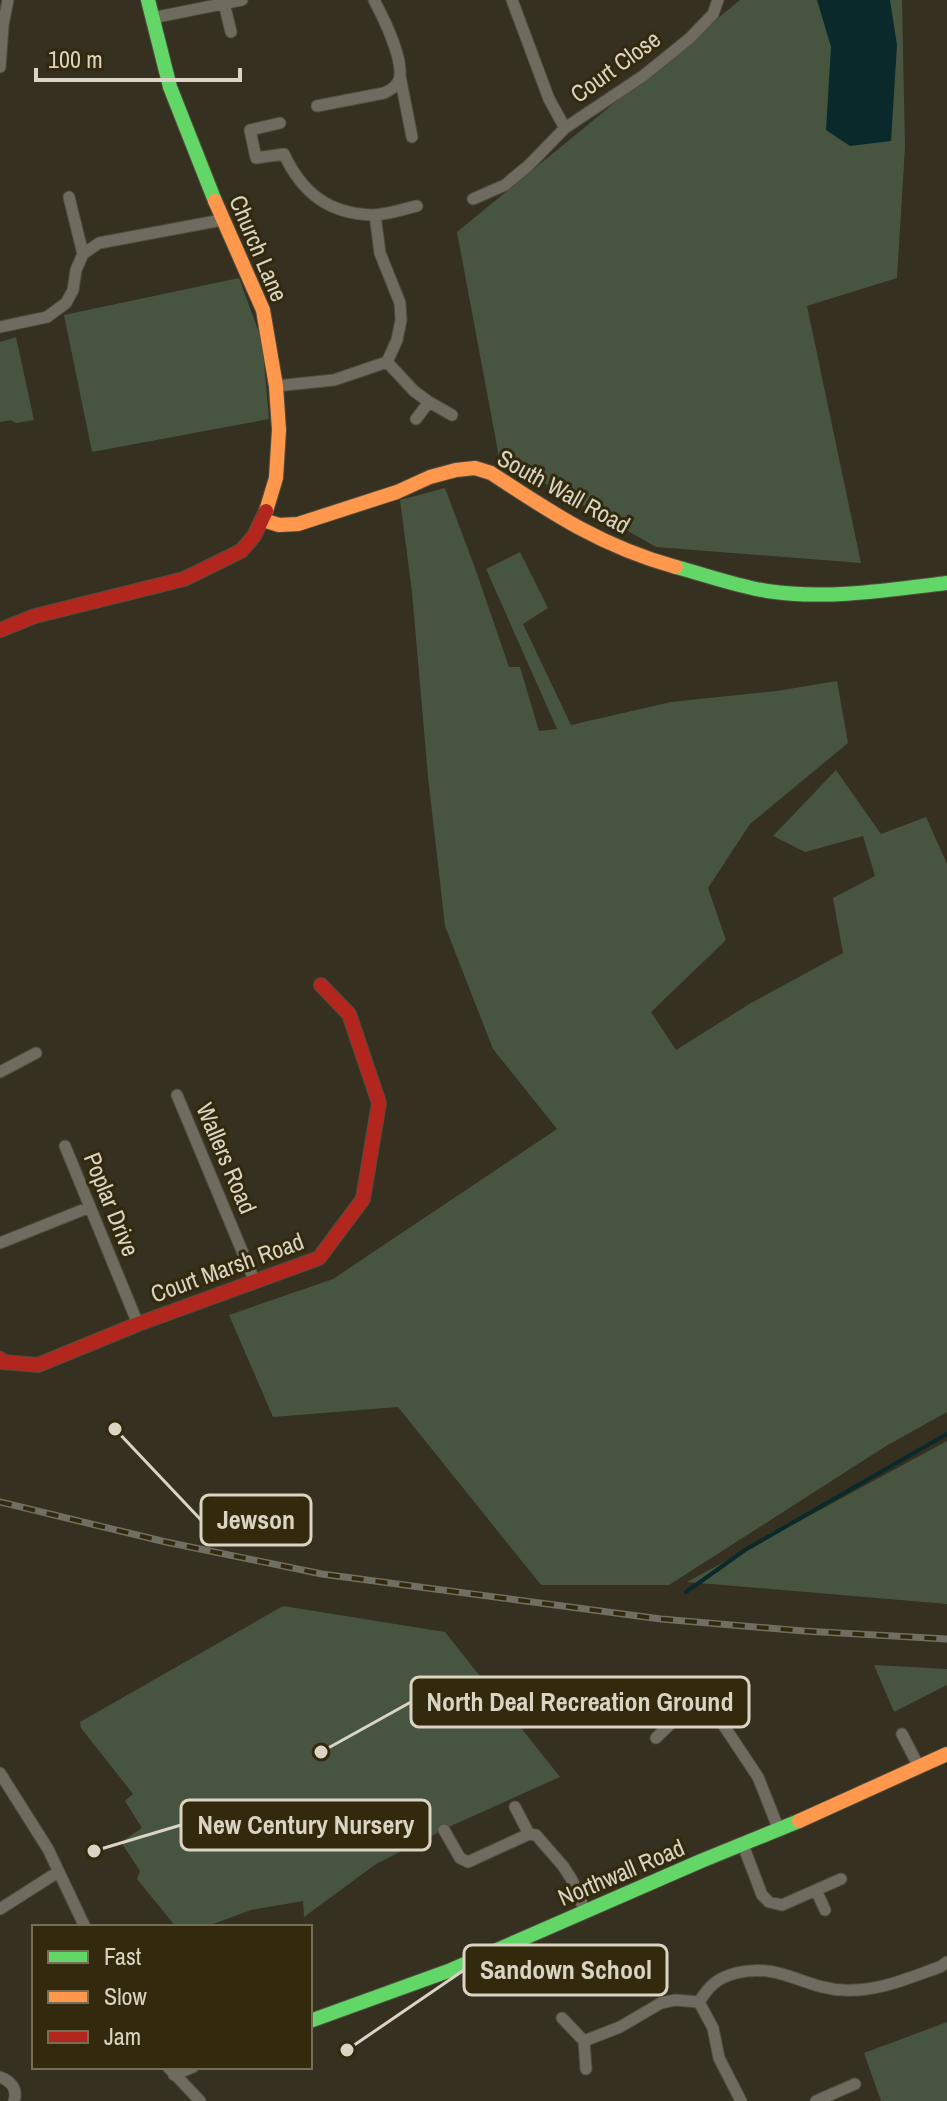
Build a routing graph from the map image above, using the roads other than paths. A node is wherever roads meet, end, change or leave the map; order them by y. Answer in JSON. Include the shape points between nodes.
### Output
{"nodes":[{"id":1,"x":8,"y":0,"type":"edge"},
{"id":2,"x":148,"y":0,"type":"edge"},
{"id":3,"x":242,"y":0,"type":"edge"},
{"id":4,"x":374,"y":0,"type":"edge"},
{"id":5,"x":512,"y":0,"type":"edge"},
{"id":6,"x":718,"y":0,"type":"edge"},
{"id":7,"x":224,"y":3,"type":"junction"},
{"id":8,"x":152,"y":18,"type":"junction"},
{"id":9,"x":231,"y":32,"type":"dead end"},
{"id":10,"x":0,"y":67,"type":"edge"},
{"id":11,"x":400,"y":76,"type":"junction"},
{"id":12,"x":317,"y":106,"type":"dead end"},
{"id":13,"x":280,"y":123,"type":"dead end"},
{"id":14,"x":565,"y":128,"type":"junction"},
{"id":15,"x":412,"y":137,"type":"dead end"},
{"id":16,"x":69,"y":197,"type":"dead end"},
{"id":17,"x":473,"y":199,"type":"dead end"},
{"id":18,"x":417,"y":206,"type":"dead end"},
{"id":19,"x":375,"y":215,"type":"junction"},
{"id":20,"x":222,"y":220,"type":"junction"},
{"id":21,"x":83,"y":254,"type":"junction"},
{"id":22,"x":0,"y":327,"type":"edge"},
{"id":23,"x":387,"y":362,"type":"junction"},
{"id":24,"x":276,"y":386,"type":"junction"},
{"id":25,"x":429,"y":402,"type":"junction"},
{"id":26,"x":452,"y":415,"type":"dead end"},
{"id":27,"x":416,"y":419,"type":"dead end"},
{"id":28,"x":263,"y":520,"type":"junction"},
{"id":29,"x":947,"y":583,"type":"edge"},
{"id":30,"x":0,"y":630,"type":"edge"},
{"id":31,"x":321,"y":985,"type":"dead end"},
{"id":32,"x":36,"y":1053,"type":"dead end"},
{"id":33,"x":0,"y":1072,"type":"edge"},
{"id":34,"x":177,"y":1095,"type":"dead end"},
{"id":35,"x":65,"y":1146,"type":"dead end"},
{"id":36,"x":90,"y":1207,"type":"junction"},
{"id":37,"x":0,"y":1243,"type":"edge"},
{"id":38,"x":255,"y":1282,"type":"junction"},
{"id":39,"x":138,"y":1324,"type":"junction"},
{"id":40,"x":0,"y":1359,"type":"edge"},
{"id":41,"x":902,"y":1734,"type":"dead end"},
{"id":42,"x":656,"y":1738,"type":"dead end"},
{"id":43,"x":947,"y":1754,"type":"edge"},
{"id":44,"x":919,"y":1767,"type":"junction"},
{"id":45,"x":0,"y":1773,"type":"edge"},
{"id":46,"x":515,"y":1807,"type":"dead end"},
{"id":47,"x":444,"y":1830,"type":"dead end"},
{"id":48,"x":779,"y":1830,"type":"junction"},
{"id":49,"x":529,"y":1834,"type":"junction"},
{"id":50,"x":743,"y":1845,"type":"junction"},
{"id":51,"x":58,"y":1872,"type":"junction"},
{"id":52,"x":841,"y":1879,"type":"dead end"},
{"id":53,"x":816,"y":1890,"type":"junction"},
{"id":54,"x":0,"y":1909,"type":"edge"},
{"id":55,"x":825,"y":1910,"type":"dead end"},
{"id":56,"x":585,"y":1911,"type":"junction"},
{"id":57,"x":84,"y":1925,"type":"edge"},
{"id":58,"x":947,"y":1962,"type":"edge"},
{"id":59,"x":699,"y":2002,"type":"junction"},
{"id":60,"x":562,"y":2018,"type":"dead end"},
{"id":61,"x":312,"y":2020,"type":"edge"},
{"id":62,"x":584,"y":2041,"type":"junction"},
{"id":63,"x":586,"y":2069,"type":"dead end"},
{"id":64,"x":171,"y":2071,"type":"edge"},
{"id":65,"x":0,"y":2077,"type":"edge"},
{"id":66,"x":855,"y":2084,"type":"dead end"},
{"id":67,"x":15,"y":2098,"type":"edge"},
{"id":68,"x":200,"y":2101,"type":"edge"},
{"id":69,"x":741,"y":2101,"type":"edge"},
{"id":70,"x":816,"y":2101,"type":"edge"}],
"edges":[{"from":1,"to":10,"type":"street"},
{"from":2,"to":8,"type":"street","name":"Church Lane"},
{"from":3,"to":7,"type":"street"},
{"from":4,"to":11,"type":"street","via":[[386,22]]},
{"from":5,"to":14,"type":"street","name":"Court Close"},
{"from":6,"to":14,"type":"street","name":"Court Close","via":[[713,14],[690,38]]},
{"from":7,"to":8,"type":"street"},
{"from":7,"to":9,"type":"street"},
{"from":8,"to":20,"type":"street","name":"Church Lane","via":[[170,87]]},
{"from":11,"to":12,"type":"street","via":[[384,93]]},
{"from":11,"to":15,"type":"street"},
{"from":13,"to":19,"type":"street","via":[[250,130],[256,158],[284,154],[292,173],[329,207]]},
{"from":14,"to":17,"type":"street","name":"Court Close","via":[[505,185]]},
{"from":16,"to":21,"type":"street"},
{"from":18,"to":19,"type":"street"},
{"from":19,"to":23,"type":"street","via":[[380,253],[400,303],[397,340]]},
{"from":20,"to":21,"type":"street","via":[[99,243]]},
{"from":20,"to":24,"type":"street","name":"Church Lane","via":[[263,310]]},
{"from":21,"to":22,"type":"street","via":[[66,303],[47,317]]},
{"from":23,"to":24,"type":"street","via":[[334,380]]},
{"from":23,"to":25,"type":"street"},
{"from":24,"to":28,"type":"street","name":"Church Lane","via":[[276,478]]},
{"from":25,"to":26,"type":"street"},
{"from":25,"to":27,"type":"street"},
{"from":28,"to":29,"type":"street","name":"South Wall Road","via":[[298,524],[430,477],[475,468],[580,530],[643,558],[766,591],[839,593]]},
{"from":28,"to":30,"type":"street","via":[[241,551],[184,579],[35,616]]},
{"from":31,"to":38,"type":"street","name":"Court Marsh Road","via":[[349,1014],[379,1103],[363,1199],[319,1258]]},
{"from":32,"to":33,"type":"street"},
{"from":34,"to":38,"type":"street","name":"Wallers Road"},
{"from":35,"to":36,"type":"street","name":"Poplar Drive"},
{"from":36,"to":37,"type":"street"},
{"from":36,"to":39,"type":"street","name":"Poplar Drive"},
{"from":38,"to":39,"type":"street","name":"Court Marsh Road"},
{"from":39,"to":40,"type":"street","name":"Court Marsh Road","via":[[38,1365]]},
{"from":41,"to":44,"type":"street"},
{"from":42,"to":48,"type":"street","via":[[686,1713],[710,1711],[758,1777]]},
{"from":43,"to":44,"type":"street","name":"Northwall Road"},
{"from":44,"to":48,"type":"street","name":"Northwall Road"},
{"from":45,"to":51,"type":"street"},
{"from":46,"to":49,"type":"street"},
{"from":47,"to":49,"type":"street","via":[[468,1862]]},
{"from":48,"to":50,"type":"street","name":"Northwall Road"},
{"from":49,"to":56,"type":"street","via":[[536,1835],[563,1866]]},
{"from":50,"to":53,"type":"street","via":[[769,1902],[782,1905]]},
{"from":50,"to":56,"type":"street","name":"Northwall Road"},
{"from":51,"to":54,"type":"street"},
{"from":51,"to":57,"type":"street"},
{"from":52,"to":53,"type":"street"},
{"from":53,"to":55,"type":"street"},
{"from":56,"to":61,"type":"street","name":"Northwall Road","via":[[451,1970]]},
{"from":58,"to":59,"type":"street","via":[[869,1990],[841,1990],[770,1970],[747,1970],[721,1977]]},
{"from":59,"to":62,"type":"street","via":[[661,2003]]},
{"from":59,"to":69,"type":"street"},
{"from":60,"to":62,"type":"street"},
{"from":62,"to":63,"type":"street"},
{"from":64,"to":68,"type":"street"},
{"from":65,"to":67,"type":"street","via":[[14,2086]]},
{"from":66,"to":70,"type":"street"}]}
